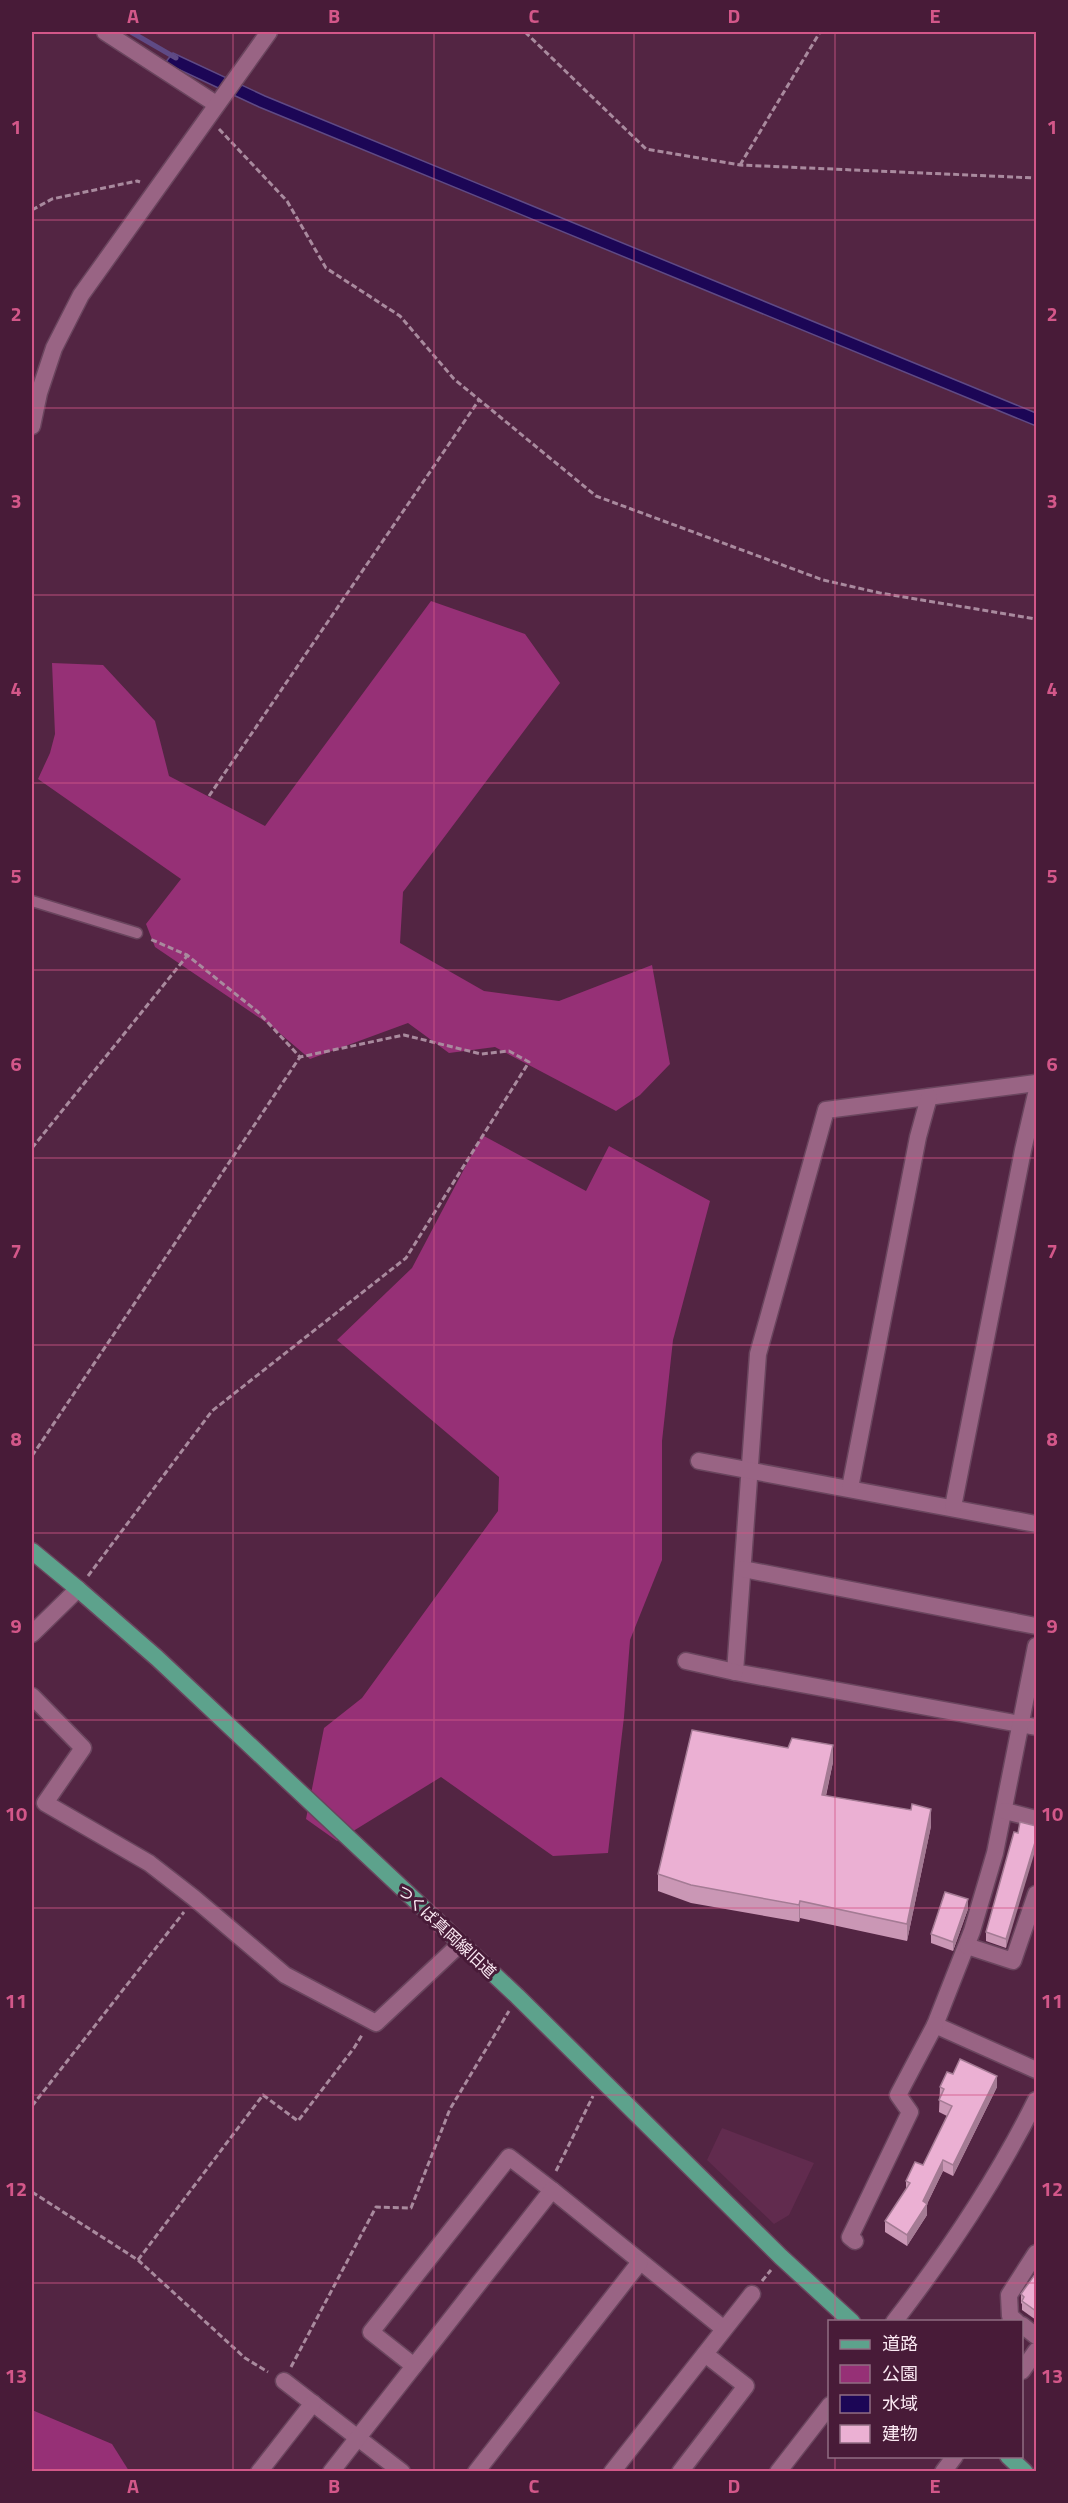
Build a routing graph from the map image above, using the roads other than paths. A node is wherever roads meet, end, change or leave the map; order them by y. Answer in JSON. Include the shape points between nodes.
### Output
{"nodes":[{"id":1,"x":105,"y":32,"type":"edge"},
{"id":2,"x":269,"y":32,"type":"edge"},
{"id":3,"x":216,"y":104,"type":"junction"},
{"id":4,"x":32,"y":426,"type":"edge"},
{"id":5,"x":32,"y":901,"type":"edge"},
{"id":6,"x":137,"y":933,"type":"road end"},
{"id":7,"x":1036,"y":1083,"type":"edge"},
{"id":8,"x":1036,"y":1094,"type":"edge"},
{"id":9,"x":929,"y":1097,"type":"junction"},
{"id":10,"x":699,"y":1461,"type":"dead end"},
{"id":11,"x":751,"y":1470,"type":"junction"},
{"id":12,"x":850,"y":1488,"type":"junction"},
{"id":13,"x":953,"y":1507,"type":"junction"},
{"id":14,"x":1036,"y":1524,"type":"edge"},
{"id":15,"x":32,"y":1551,"type":"edge"},
{"id":16,"x":743,"y":1569,"type":"junction"},
{"id":17,"x":78,"y":1588,"type":"junction"},
{"id":18,"x":1036,"y":1626,"type":"edge"},
{"id":19,"x":32,"y":1634,"type":"edge"},
{"id":20,"x":1036,"y":1646,"type":"edge"},
{"id":21,"x":686,"y":1661,"type":"dead end"},
{"id":22,"x":735,"y":1672,"type":"junction"},
{"id":23,"x":32,"y":1696,"type":"edge"},
{"id":24,"x":1029,"y":1725,"type":"edge"},
{"id":25,"x":1005,"y":1811,"type":"junction"},
{"id":26,"x":1036,"y":1819,"type":"edge"},
{"id":27,"x":1036,"y":1894,"type":"edge"},
{"id":28,"x":460,"y":1944,"type":"junction"},
{"id":29,"x":967,"y":1946,"type":"junction"},
{"id":30,"x":935,"y":2025,"type":"junction"},
{"id":31,"x":1036,"y":2070,"type":"edge"},
{"id":32,"x":1036,"y":2100,"type":"edge"},
{"id":33,"x":552,"y":2190,"type":"junction"},
{"id":34,"x":855,"y":2241,"type":"dead end"},
{"id":35,"x":1036,"y":2253,"type":"edge"},
{"id":36,"x":640,"y":2262,"type":"junction"},
{"id":37,"x":752,"y":2294,"type":"road end"},
{"id":38,"x":850,"y":2320,"type":"edge"},
{"id":39,"x":895,"y":2320,"type":"edge"},
{"id":40,"x":1015,"y":2320,"type":"edge"},
{"id":41,"x":1023,"y":2326,"type":"edge"},
{"id":42,"x":724,"y":2329,"type":"junction"},
{"id":43,"x":1036,"y":2336,"type":"edge"},
{"id":44,"x":1036,"y":2351,"type":"edge"},
{"id":45,"x":705,"y":2354,"type":"junction"},
{"id":46,"x":414,"y":2366,"type":"junction"},
{"id":47,"x":1023,"y":2370,"type":"edge"},
{"id":48,"x":284,"y":2381,"type":"road end"},
{"id":49,"x":313,"y":2403,"type":"junction"},
{"id":50,"x":828,"y":2408,"type":"edge"},
{"id":51,"x":358,"y":2437,"type":"junction"},
{"id":52,"x":954,"y":2458,"type":"edge"},
{"id":53,"x":1009,"y":2458,"type":"edge"},
{"id":54,"x":259,"y":2472,"type":"edge"},
{"id":55,"x":330,"y":2472,"type":"edge"},
{"id":56,"x":402,"y":2472,"type":"edge"},
{"id":57,"x":476,"y":2472,"type":"edge"},
{"id":58,"x":612,"y":2472,"type":"edge"},
{"id":59,"x":680,"y":2472,"type":"edge"},
{"id":60,"x":778,"y":2472,"type":"edge"},
{"id":61,"x":943,"y":2472,"type":"edge"},
{"id":62,"x":1025,"y":2472,"type":"edge"}],
"edges":[{"from":1,"to":3,"type":"street"},
{"from":2,"to":3,"type":"street"},
{"from":3,"to":4,"type":"street","via":[[98,269],[66,321],[43,378]]},
{"from":5,"to":6,"type":"lane"},
{"from":7,"to":9,"type":"street"},
{"from":8,"to":13,"type":"street"},
{"from":9,"to":11,"type":"street","via":[[826,1110],[758,1354]]},
{"from":9,"to":12,"type":"street"},
{"from":10,"to":11,"type":"street"},
{"from":11,"to":12,"type":"street"},
{"from":11,"to":16,"type":"street"},
{"from":12,"to":13,"type":"street"},
{"from":13,"to":14,"type":"street"},
{"from":15,"to":17,"type":"main road","name":"つくば真岡線旧道"},
{"from":16,"to":18,"type":"street"},
{"from":16,"to":22,"type":"street"},
{"from":17,"to":19,"type":"street"},
{"from":17,"to":28,"type":"main road","name":"つくば真岡線旧道"},
{"from":20,"to":24,"type":"street"},
{"from":21,"to":22,"type":"street"},
{"from":22,"to":24,"type":"street"},
{"from":23,"to":28,"type":"street","via":[[83,1748],[45,1803],[149,1863],[285,1975],[376,2023]]},
{"from":24,"to":25,"type":"street"},
{"from":25,"to":26,"type":"street"},
{"from":25,"to":29,"type":"street"},
{"from":27,"to":29,"type":"street","via":[[1013,1961]]},
{"from":28,"to":38,"type":"main road","name":"つくば真岡線旧道"},
{"from":29,"to":30,"type":"street"},
{"from":30,"to":31,"type":"street"},
{"from":30,"to":34,"type":"street","via":[[898,2095],[910,2112],[850,2237]]},
{"from":32,"to":39,"type":"street","via":[[999,2170]]},
{"from":33,"to":36,"type":"street"},
{"from":33,"to":46,"type":"street"},
{"from":33,"to":46,"type":"street","via":[[509,2157],[371,2332]]},
{"from":35,"to":40,"type":"street","via":[[1009,2295],[1010,2316]]},
{"from":36,"to":42,"type":"street"},
{"from":36,"to":57,"type":"street"},
{"from":37,"to":42,"type":"street"},
{"from":41,"to":43,"type":"street"},
{"from":42,"to":45,"type":"street"},
{"from":44,"to":47,"type":"street"},
{"from":45,"to":58,"type":"street"},
{"from":45,"to":59,"type":"street","via":[[746,2386]]},
{"from":46,"to":51,"type":"street"},
{"from":48,"to":49,"type":"street"},
{"from":49,"to":51,"type":"street"},
{"from":49,"to":54,"type":"street"},
{"from":50,"to":60,"type":"street"},
{"from":51,"to":55,"type":"street"},
{"from":51,"to":56,"type":"street"},
{"from":52,"to":61,"type":"street"},
{"from":53,"to":62,"type":"main road"}]}
